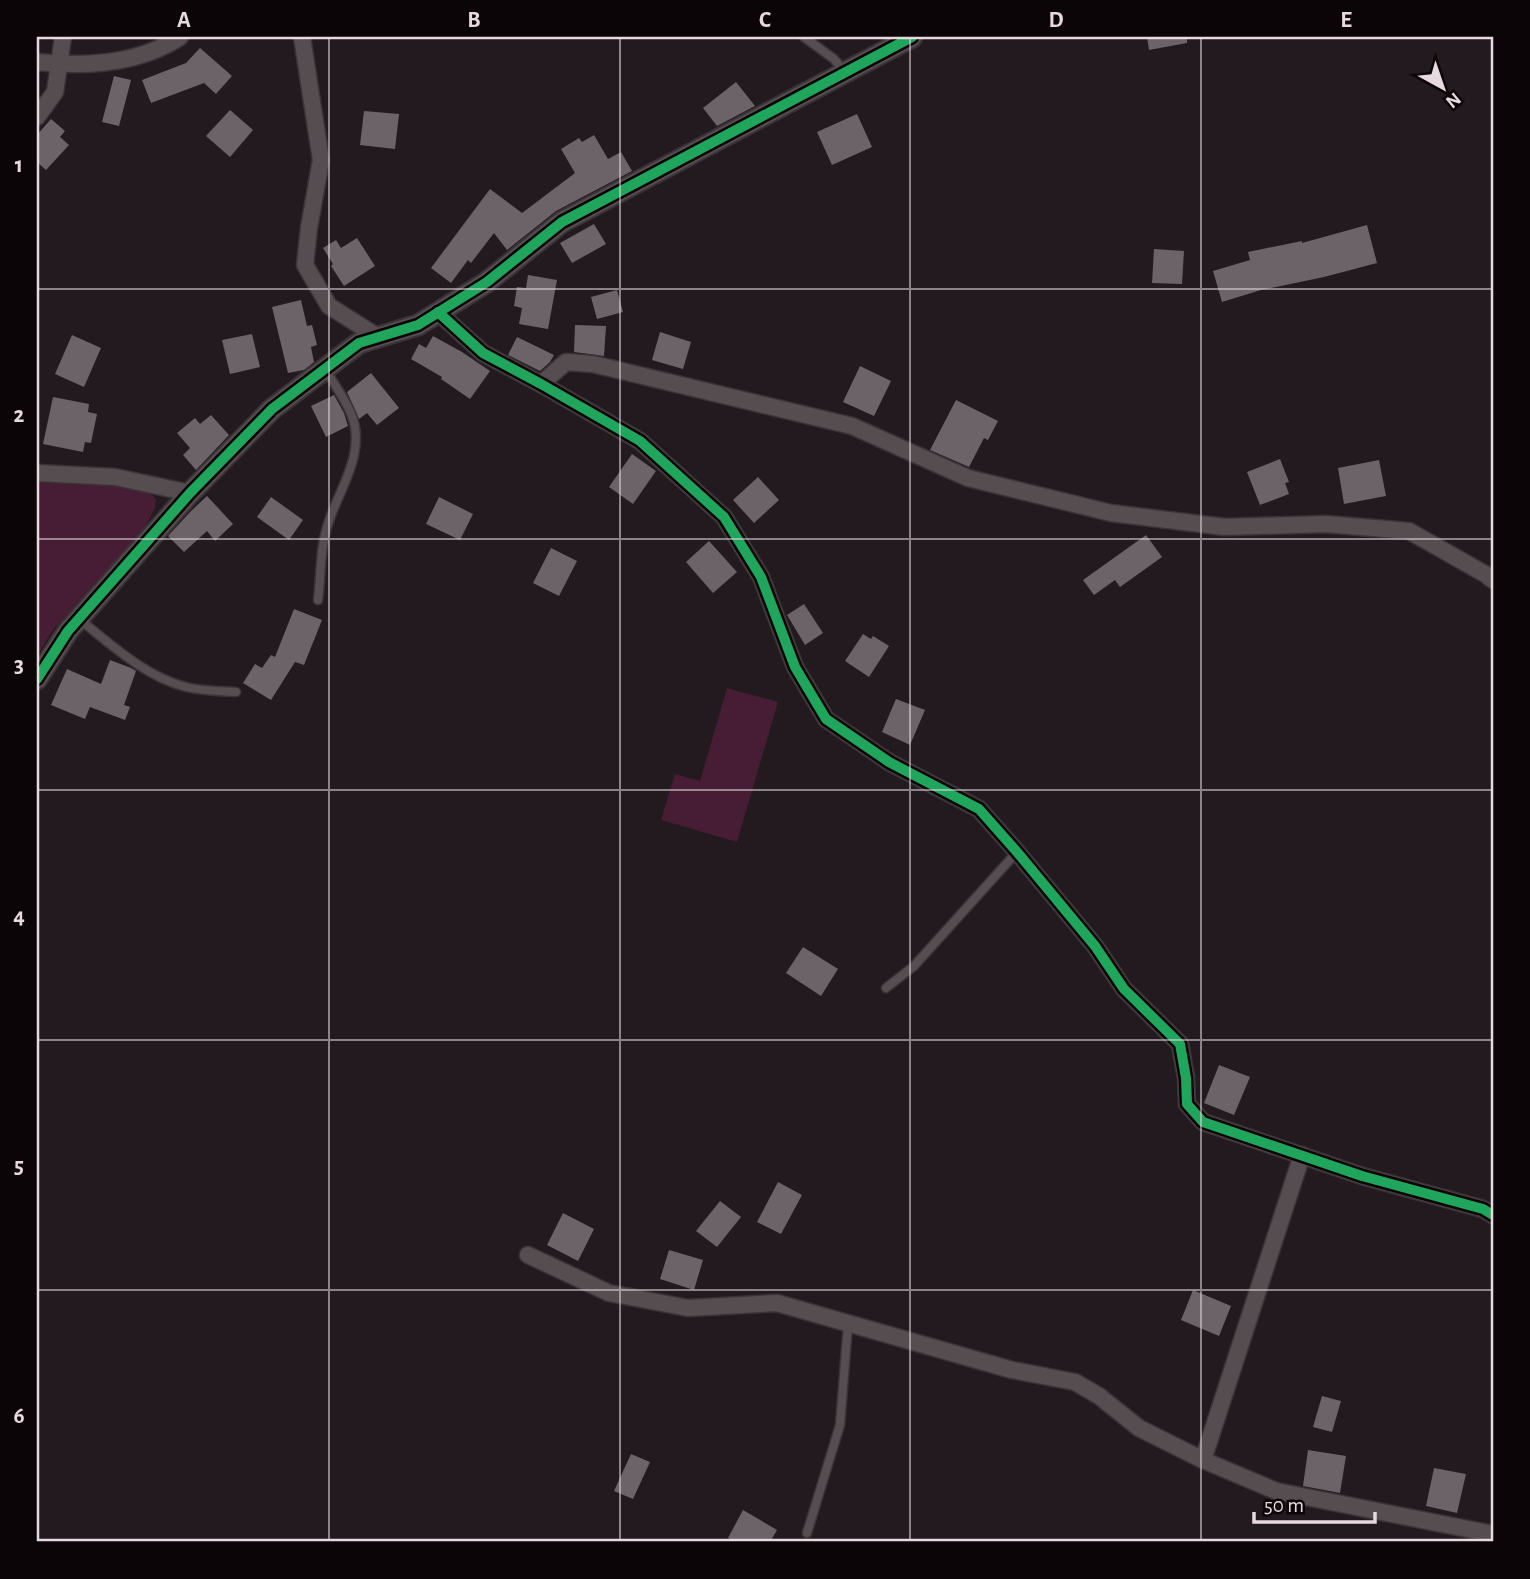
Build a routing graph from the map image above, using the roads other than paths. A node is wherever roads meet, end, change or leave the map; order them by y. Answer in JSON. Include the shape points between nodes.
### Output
{"nodes":[{"id":1,"x":63,"y":37,"type":"edge"},
{"id":2,"x":180,"y":37,"type":"edge"},
{"id":3,"x":302,"y":37,"type":"edge"},
{"id":4,"x":804,"y":37,"type":"edge"},
{"id":5,"x":912,"y":37,"type":"edge"},
{"id":6,"x":37,"y":62,"type":"edge"},
{"id":7,"x":59,"y":64,"type":"junction"},
{"id":8,"x":845,"y":73,"type":"junction"},
{"id":9,"x":37,"y":117,"type":"edge"},
{"id":10,"x":438,"y":313,"type":"junction"},
{"id":11,"x":379,"y":337,"type":"junction"},
{"id":12,"x":325,"y":369,"type":"junction"},
{"id":13,"x":541,"y":384,"type":"junction"},
{"id":14,"x":37,"y":472,"type":"edge"},
{"id":15,"x":190,"y":493,"type":"junction"},
{"id":16,"x":1493,"y":580,"type":"edge"},
{"id":17,"x":318,"y":600,"type":"dead end"},
{"id":18,"x":79,"y":619,"type":"junction"},
{"id":19,"x":37,"y":679,"type":"edge"},
{"id":20,"x":236,"y":692,"type":"dead end"},
{"id":21,"x":1017,"y":852,"type":"junction"},
{"id":22,"x":886,"y":988,"type":"dead end"},
{"id":23,"x":1302,"y":1155,"type":"junction"},
{"id":24,"x":1493,"y":1215,"type":"edge"},
{"id":25,"x":528,"y":1255,"type":"dead end"},
{"id":26,"x":848,"y":1324,"type":"junction"},
{"id":27,"x":1203,"y":1460,"type":"junction"},
{"id":28,"x":807,"y":1533,"type":"dead end"},
{"id":29,"x":1493,"y":1534,"type":"edge"}],
"edges":[{"from":1,"to":7,"type":"street"},
{"from":2,"to":7,"type":"street","via":[[130,57]]},
{"from":3,"to":11,"type":"street","via":[[321,160],[305,265],[329,306]]},
{"from":4,"to":8,"type":"lane"},
{"from":5,"to":8,"type":"street"},
{"from":6,"to":7,"type":"street"},
{"from":7,"to":9,"type":"street","via":[[55,92]]},
{"from":8,"to":10,"type":"street","via":[[562,222],[487,282]]},
{"from":10,"to":11,"type":"street","via":[[418,325]]},
{"from":10,"to":13,"type":"street","via":[[483,354]]},
{"from":11,"to":12,"type":"street","via":[[359,343]]},
{"from":12,"to":15,"type":"street","via":[[272,409]]},
{"from":12,"to":17,"type":"lane","via":[[351,414],[356,440],[352,465],[323,540]]},
{"from":13,"to":16,"type":"street","via":[[566,362],[593,364],[852,426],[968,478],[1111,513],[1225,527],[1326,524],[1409,531]]},
{"from":13,"to":21,"type":"street","via":[[640,441],[724,517],[761,577],[796,667],[826,719],[889,762],[979,809]]},
{"from":14,"to":15,"type":"street","via":[[115,477]]},
{"from":15,"to":18,"type":"street"},
{"from":18,"to":19,"type":"street"},
{"from":18,"to":20,"type":"lane","via":[[160,678],[188,687]]},
{"from":21,"to":22,"type":"lane","via":[[915,966]]},
{"from":21,"to":23,"type":"street","via":[[1095,946],[1124,989],[1180,1044],[1188,1104],[1203,1122]]},
{"from":23,"to":24,"type":"street"},
{"from":23,"to":27,"type":"street"},
{"from":25,"to":26,"type":"street","via":[[609,1293],[688,1308],[777,1303]]},
{"from":26,"to":27,"type":"street","via":[[1012,1370],[1075,1382],[1139,1428]]},
{"from":26,"to":28,"type":"lane","via":[[840,1425]]},
{"from":27,"to":29,"type":"street","via":[[1276,1491]]}]}
